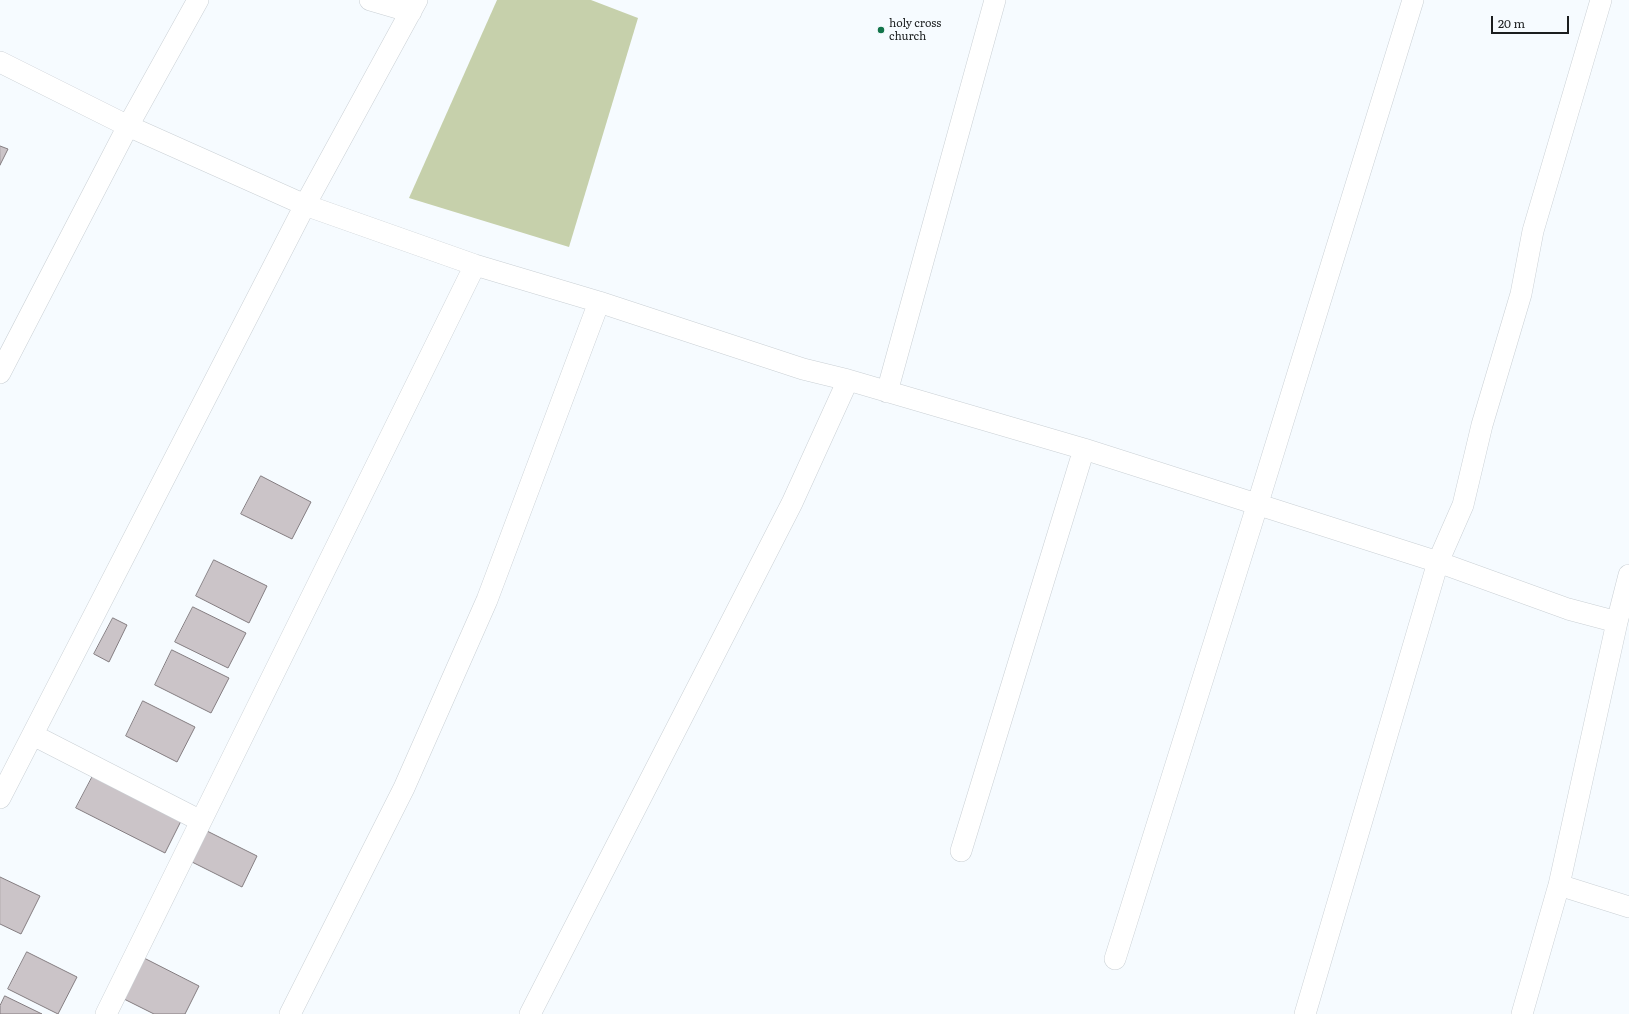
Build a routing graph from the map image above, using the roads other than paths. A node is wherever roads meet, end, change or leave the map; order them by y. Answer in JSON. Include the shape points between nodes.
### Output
{"nodes":[{"id":1,"x":198,"y":0,"type":"edge"},
{"id":2,"x":370,"y":0,"type":"edge"},
{"id":3,"x":995,"y":0,"type":"edge"},
{"id":4,"x":1413,"y":0,"type":"edge"},
{"id":5,"x":1601,"y":0,"type":"edge"},
{"id":6,"x":414,"y":6,"type":"edge"},
{"id":7,"x":0,"y":61,"type":"edge"},
{"id":8,"x":128,"y":126,"type":"junction"},
{"id":9,"x":305,"y":205,"type":"junction"},
{"id":10,"x":475,"y":265,"type":"junction"},
{"id":11,"x":599,"y":302,"type":"junction"},
{"id":12,"x":0,"y":373,"type":"edge"},
{"id":13,"x":848,"y":380,"type":"junction"},
{"id":14,"x":887,"y":392,"type":"junction"},
{"id":15,"x":1084,"y":449,"type":"junction"},
{"id":16,"x":1257,"y":506,"type":"junction"},
{"id":17,"x":1438,"y":562,"type":"junction"},
{"id":18,"x":1629,"y":575,"type":"edge"},
{"id":19,"x":1617,"y":622,"type":"junction"},
{"id":20,"x":33,"y":735,"type":"junction"},
{"id":21,"x":0,"y":798,"type":"edge"},
{"id":22,"x":201,"y":821,"type":"junction"},
{"id":23,"x":961,"y":851,"type":"dead end"},
{"id":24,"x":1559,"y":885,"type":"junction"},
{"id":25,"x":1629,"y":907,"type":"edge"},
{"id":26,"x":1115,"y":959,"type":"dead end"},
{"id":27,"x":106,"y":1014,"type":"edge"},
{"id":28,"x":290,"y":1014,"type":"edge"},
{"id":29,"x":530,"y":1014,"type":"edge"},
{"id":30,"x":1305,"y":1014,"type":"edge"},
{"id":31,"x":1522,"y":1014,"type":"edge"}],
"edges":[{"from":1,"to":8,"type":"street"},
{"from":2,"to":6,"type":"street"},
{"from":3,"to":14,"type":"street"},
{"from":4,"to":16,"type":"street"},
{"from":5,"to":17,"type":"street","via":[[1533,231],[1521,294],[1482,425],[1463,506]]},
{"from":6,"to":9,"type":"street"},
{"from":7,"to":8,"type":"street"},
{"from":8,"to":9,"type":"street"},
{"from":8,"to":12,"type":"street"},
{"from":9,"to":10,"type":"street"},
{"from":9,"to":20,"type":"street"},
{"from":10,"to":11,"type":"street"},
{"from":10,"to":22,"type":"street"},
{"from":11,"to":13,"type":"street","via":[[803,369]]},
{"from":11,"to":28,"type":"street","via":[[487,600],[404,788]]},
{"from":13,"to":14,"type":"street"},
{"from":13,"to":29,"type":"street","via":[[792,503]]},
{"from":14,"to":15,"type":"street"},
{"from":15,"to":16,"type":"street"},
{"from":15,"to":23,"type":"street"},
{"from":16,"to":17,"type":"street"},
{"from":16,"to":26,"type":"street"},
{"from":17,"to":19,"type":"street","via":[[1568,609]]},
{"from":17,"to":30,"type":"street"},
{"from":18,"to":19,"type":"street"},
{"from":19,"to":24,"type":"street"},
{"from":20,"to":21,"type":"street"},
{"from":20,"to":22,"type":"street"},
{"from":22,"to":27,"type":"street"},
{"from":24,"to":25,"type":"street"},
{"from":24,"to":31,"type":"street"}]}
